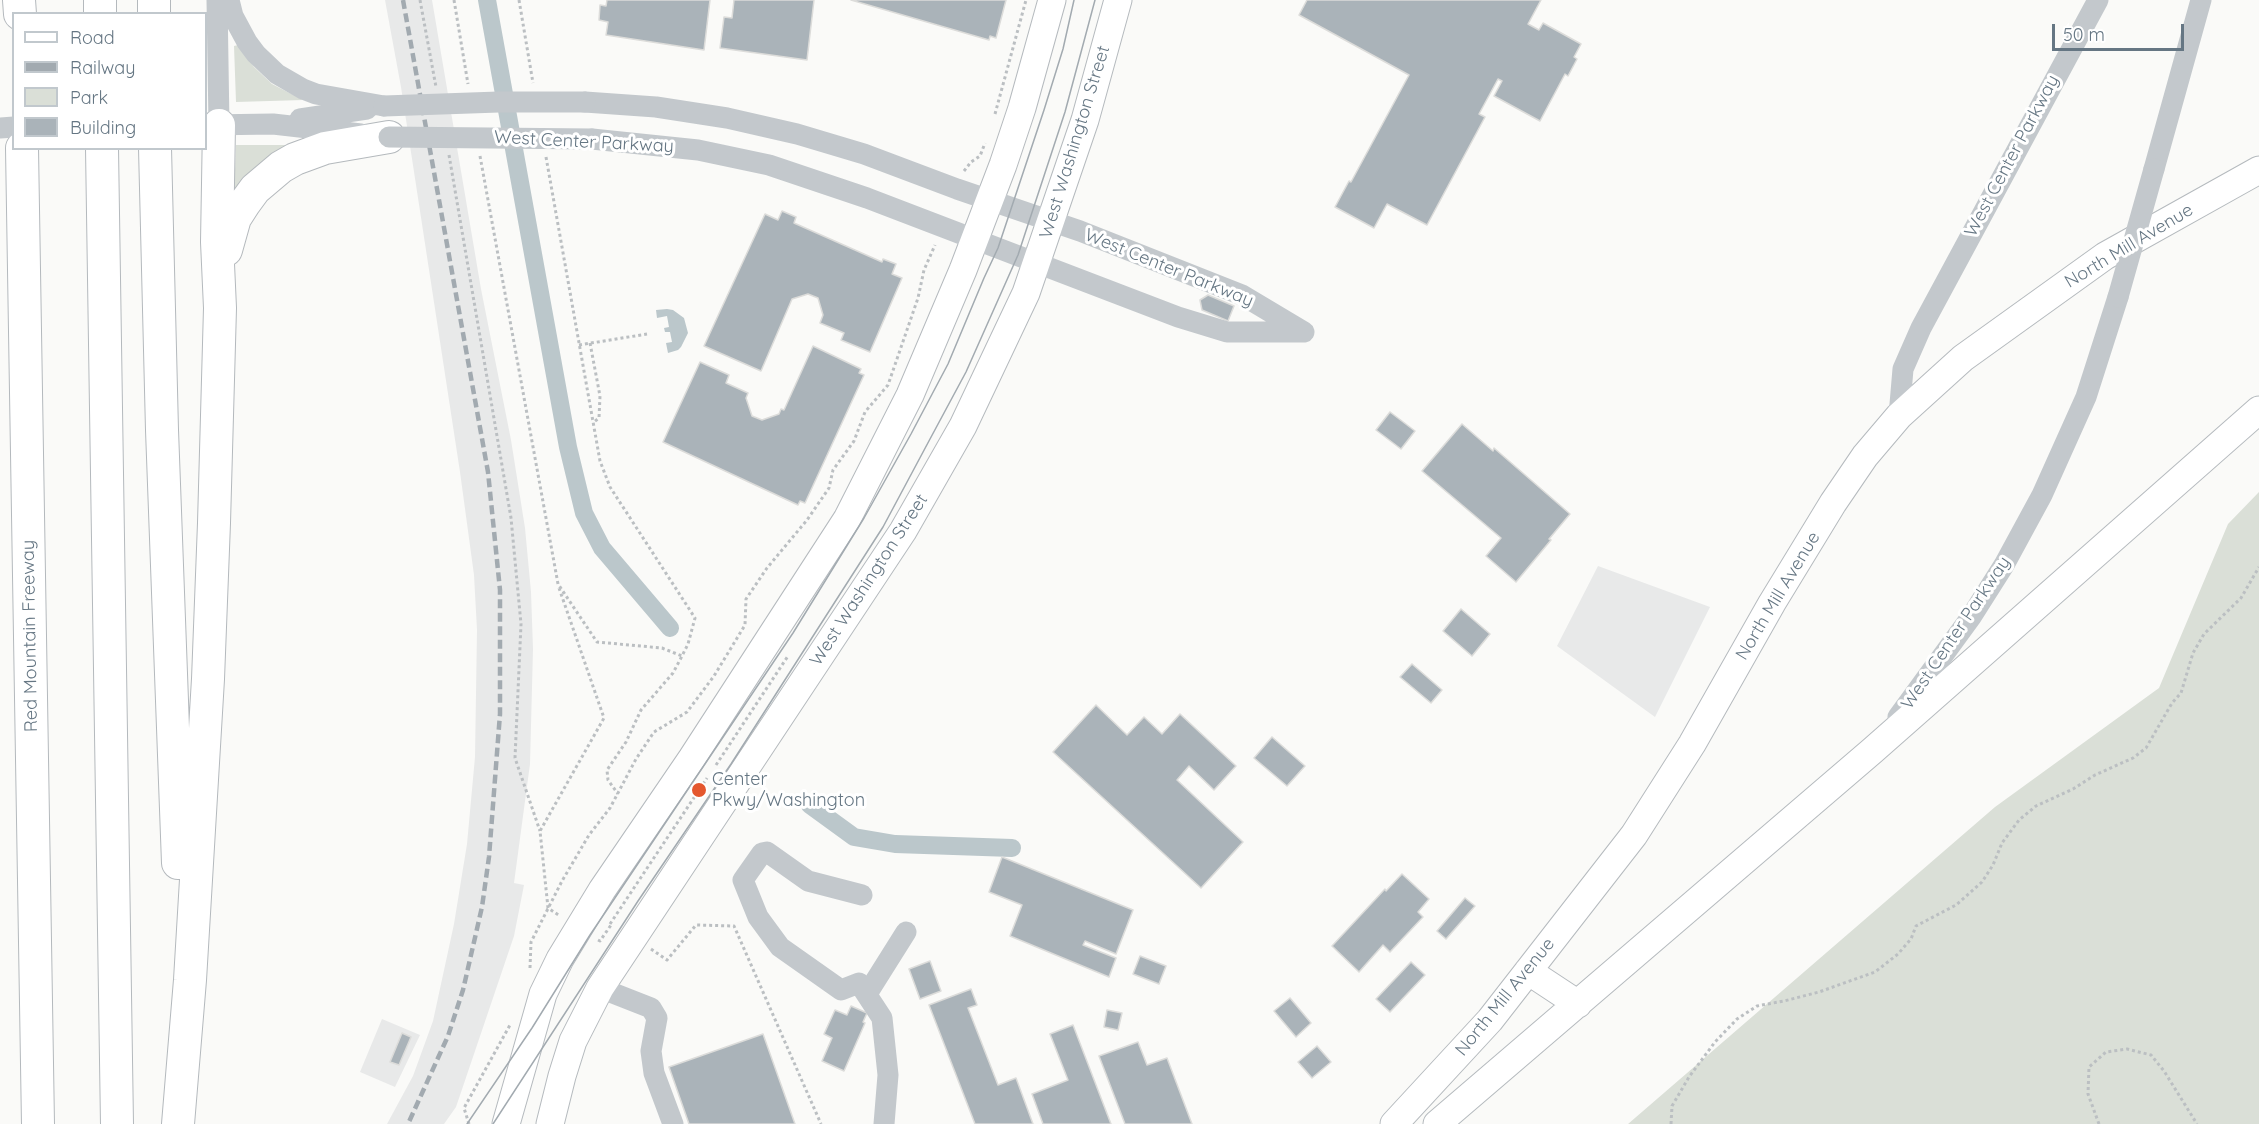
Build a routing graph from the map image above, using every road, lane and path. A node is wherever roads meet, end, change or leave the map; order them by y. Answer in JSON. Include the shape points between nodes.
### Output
{"nodes":[{"id":1,"x":217,"y":0,"type":"edge"},
{"id":2,"x":229,"y":0,"type":"edge"},
{"id":3,"x":420,"y":0,"type":"edge"},
{"id":4,"x":454,"y":0,"type":"edge"},
{"id":5,"x":519,"y":0,"type":"edge"},
{"id":6,"x":1026,"y":0,"type":"edge"},
{"id":7,"x":1052,"y":0,"type":"edge"},
{"id":8,"x":1119,"y":0,"type":"edge"},
{"id":9,"x":2098,"y":0,"type":"edge"},
{"id":10,"x":2202,"y":0,"type":"edge"},
{"id":11,"x":437,"y":92,"type":"dead end"},
{"id":12,"x":535,"y":92,"type":"dead end"},
{"id":13,"x":470,"y":94,"type":"dead end"},
{"id":14,"x":384,"y":106,"type":"junction"},
{"id":15,"x":994,"y":116,"type":"dead end"},
{"id":16,"x":273,"y":124,"type":"junction"},
{"id":17,"x":212,"y":125,"type":"edge"},
{"id":18,"x":389,"y":137,"type":"junction"},
{"id":19,"x":987,"y":137,"type":"dead end"},
{"id":20,"x":22,"y":150,"type":"edge"},
{"id":21,"x":102,"y":150,"type":"edge"},
{"id":22,"x":155,"y":150,"type":"edge"},
{"id":23,"x":448,"y":150,"type":"dead end"},
{"id":24,"x":480,"y":153,"type":"dead end"},
{"id":25,"x":546,"y":157,"type":"dead end"},
{"id":26,"x":2259,"y":170,"type":"edge"},
{"id":27,"x":963,"y":172,"type":"dead end"},
{"id":28,"x":990,"y":200,"type":"junction"},
{"id":29,"x":1051,"y":221,"type":"junction"},
{"id":30,"x":976,"y":239,"type":"junction"},
{"id":31,"x":934,"y":245,"type":"dead end"},
{"id":32,"x":1037,"y":263,"type":"junction"},
{"id":33,"x":220,"y":308,"type":"junction"},
{"id":34,"x":647,"y":334,"type":"dead end"},
{"id":35,"x":590,"y":343,"type":"junction"},
{"id":36,"x":579,"y":345,"type":"junction"},
{"id":37,"x":2259,"y":410,"type":"edge"},
{"id":38,"x":1899,"y":416,"type":"junction"},
{"id":39,"x":594,"y":422,"type":"junction"},
{"id":40,"x":2259,"y":567,"type":"edge"},
{"id":41,"x":558,"y":584,"type":"junction"},
{"id":42,"x":682,"y":656,"type":"junction"},
{"id":43,"x":788,"y":656,"type":"dead end"},
{"id":44,"x":1872,"y":751,"type":"junction"},
{"id":45,"x":618,"y":794,"type":"junction"},
{"id":46,"x":540,"y":831,"type":"junction"},
{"id":47,"x":862,"y":895,"type":"dead end"},
{"id":48,"x":548,"y":908,"type":"junction"},
{"id":49,"x":562,"y":917,"type":"dead end"},
{"id":50,"x":610,"y":924,"type":"junction"},
{"id":51,"x":615,"y":927,"type":"dead end"},
{"id":52,"x":906,"y":932,"type":"dead end"},
{"id":53,"x":596,"y":939,"type":"dead end"},
{"id":54,"x":644,"y":945,"type":"dead end"},
{"id":55,"x":1528,"y":971,"type":"junction"},
{"id":56,"x":530,"y":972,"type":"dead end"},
{"id":57,"x":600,"y":988,"type":"junction"},
{"id":58,"x":867,"y":994,"type":"junction"},
{"id":59,"x":1578,"y":1004,"type":"junction"},
{"id":60,"x":512,"y":1021,"type":"dead end"},
{"id":61,"x":180,"y":1083,"type":"junction"},
{"id":62,"x":38,"y":1124,"type":"edge"},
{"id":63,"x":117,"y":1124,"type":"edge"},
{"id":64,"x":178,"y":1124,"type":"edge"},
{"id":65,"x":469,"y":1124,"type":"edge"},
{"id":66,"x":506,"y":1124,"type":"edge"},
{"id":67,"x":550,"y":1124,"type":"edge"},
{"id":68,"x":673,"y":1124,"type":"edge"},
{"id":69,"x":821,"y":1124,"type":"edge"},
{"id":70,"x":884,"y":1124,"type":"edge"},
{"id":71,"x":1394,"y":1124,"type":"edge"},
{"id":72,"x":1437,"y":1124,"type":"edge"},
{"id":73,"x":1671,"y":1124,"type":"edge"},
{"id":74,"x":2099,"y":1124,"type":"edge"},
{"id":75,"x":2197,"y":1124,"type":"edge"}],
"edges":[{"from":1,"to":17,"type":"street"},
{"from":2,"to":14,"type":"street","via":[[247,42],[277,74],[316,94]]},
{"from":3,"to":11,"type":"path"},
{"from":4,"to":13,"type":"path"},
{"from":5,"to":12,"type":"path"},
{"from":6,"to":15,"type":"path"},
{"from":7,"to":28,"type":"main road","via":[[1022,108]]},
{"from":8,"to":29,"type":"main road","name":"West Washington Street"},
{"from":9,"to":38,"type":"street","name":"West Center Parkway","via":[[1921,328],[1903,369]]},
{"from":10,"to":44,"type":"street","name":"West Center Parkway","bridge":true,"via":[[2118,297],[2086,397],[2059,460],[2004,565],[1964,627]]},
{"from":14,"to":16,"type":"street","name":"West Center Parkway"},
{"from":14,"to":28,"type":"street","name":"West Center Parkway","bridge":true,"via":[[585,102],[656,107],[765,125],[864,154]]},
{"from":16,"to":17,"type":"street","name":"West Center Parkway"},
{"from":16,"to":18,"type":"street","name":"West Center Parkway"},
{"from":17,"to":33,"type":"highway"},
{"from":18,"to":30,"type":"street","name":"West Center Parkway","bridge":true,"via":[[592,139],[729,155],[834,186]]},
{"from":18,"to":33,"type":"highway","via":[[310,153],[281,167],[255,189],[235,218],[227,243]]},
{"from":19,"to":27,"type":"path","via":[[980,156]]},
{"from":20,"to":62,"type":"highway","name":"Red Mountain Freeway"},
{"from":21,"to":63,"type":"highway"},
{"from":22,"to":61,"type":"highway","via":[[179,880]]},
{"from":23,"to":46,"type":"path","via":[[511,518],[521,624],[515,758]]},
{"from":24,"to":41,"type":"path"},
{"from":25,"to":36,"type":"path"},
{"from":26,"to":38,"type":"main road","name":"North Mill Avenue","via":[[2105,256],[1963,358]]},
{"from":28,"to":29,"type":"street","name":"West Center Parkway"},
{"from":28,"to":30,"type":"main road"},
{"from":29,"to":32,"type":"main road","name":"West Washington Street"},
{"from":29,"to":32,"type":"street","name":"West Center Parkway","via":[[1242,295],[1304,332],[1227,332]]},
{"from":30,"to":32,"type":"street","name":"West Center Parkway"},
{"from":30,"to":66,"type":"main road","via":[[910,395],[847,519],[560,959],[543,994]]},
{"from":31,"to":45,"type":"path","via":[[888,385],[865,412],[854,441],[833,470],[829,488],[747,599],[745,625],[698,700],[687,712],[654,732]]},
{"from":32,"to":57,"type":"main road","name":"West Washington Street","via":[[963,426],[903,531]]},
{"from":33,"to":61,"type":"highway","via":[[208,679]]},
{"from":34,"to":35,"type":"path"},
{"from":35,"to":36,"type":"path"},
{"from":35,"to":39,"type":"path","via":[[600,396],[599,418]]},
{"from":36,"to":39,"type":"path"},
{"from":37,"to":44,"type":"main road"},
{"from":38,"to":55,"type":"main road","name":"North Mill Avenue","via":[[1833,503],[1634,835]]},
{"from":39,"to":42,"type":"path","via":[[600,461],[610,488],[693,612],[695,623]]},
{"from":40,"to":73,"type":"path","via":[[2241,598],[2204,634],[2193,653],[2181,693],[2146,748],[2036,806],[2019,820],[1982,882],[1956,905],[1916,926],[1898,954],[1875,972],[1819,992],[1757,1006],[1737,1019],[1689,1077],[1672,1106]]},
{"from":41,"to":42,"type":"path","via":[[597,642],[662,648]]},
{"from":41,"to":46,"type":"path","via":[[604,718]]},
{"from":42,"to":45,"type":"path","via":[[641,710],[607,770],[608,780]]},
{"from":43,"to":50,"type":"path"},
{"from":44,"to":59,"type":"main road"},
{"from":45,"to":48,"type":"path","via":[[589,835]]},
{"from":46,"to":48,"type":"path"},
{"from":47,"to":58,"type":"street","via":[[808,881],[767,852],[762,853],[743,880],[758,918],[780,947],[841,990],[859,983]]},
{"from":48,"to":49,"type":"path"},
{"from":48,"to":56,"type":"path","via":[[531,942]]},
{"from":50,"to":51,"type":"path"},
{"from":50,"to":53,"type":"path","via":[[600,941]]},
{"from":52,"to":58,"type":"street"},
{"from":54,"to":69,"type":"path","via":[[667,960],[696,925],[734,926]]},
{"from":55,"to":59,"type":"main road"},
{"from":55,"to":71,"type":"main road","name":"North Mill Avenue","via":[[1490,1020]]},
{"from":57,"to":67,"type":"main road","name":"West Washington Street","via":[[573,1041]]},
{"from":57,"to":68,"type":"street","via":[[651,1008],[657,1018],[651,1052],[654,1072]]},
{"from":58,"to":70,"type":"street","via":[[882,1018],[888,1075]]},
{"from":59,"to":72,"type":"main road"},
{"from":60,"to":65,"type":"path","via":[[464,1108]]},
{"from":61,"to":64,"type":"highway"},
{"from":74,"to":75,"type":"path","via":[[2088,1094],[2089,1067],[2106,1052],[2127,1049],[2151,1055]]}]}
